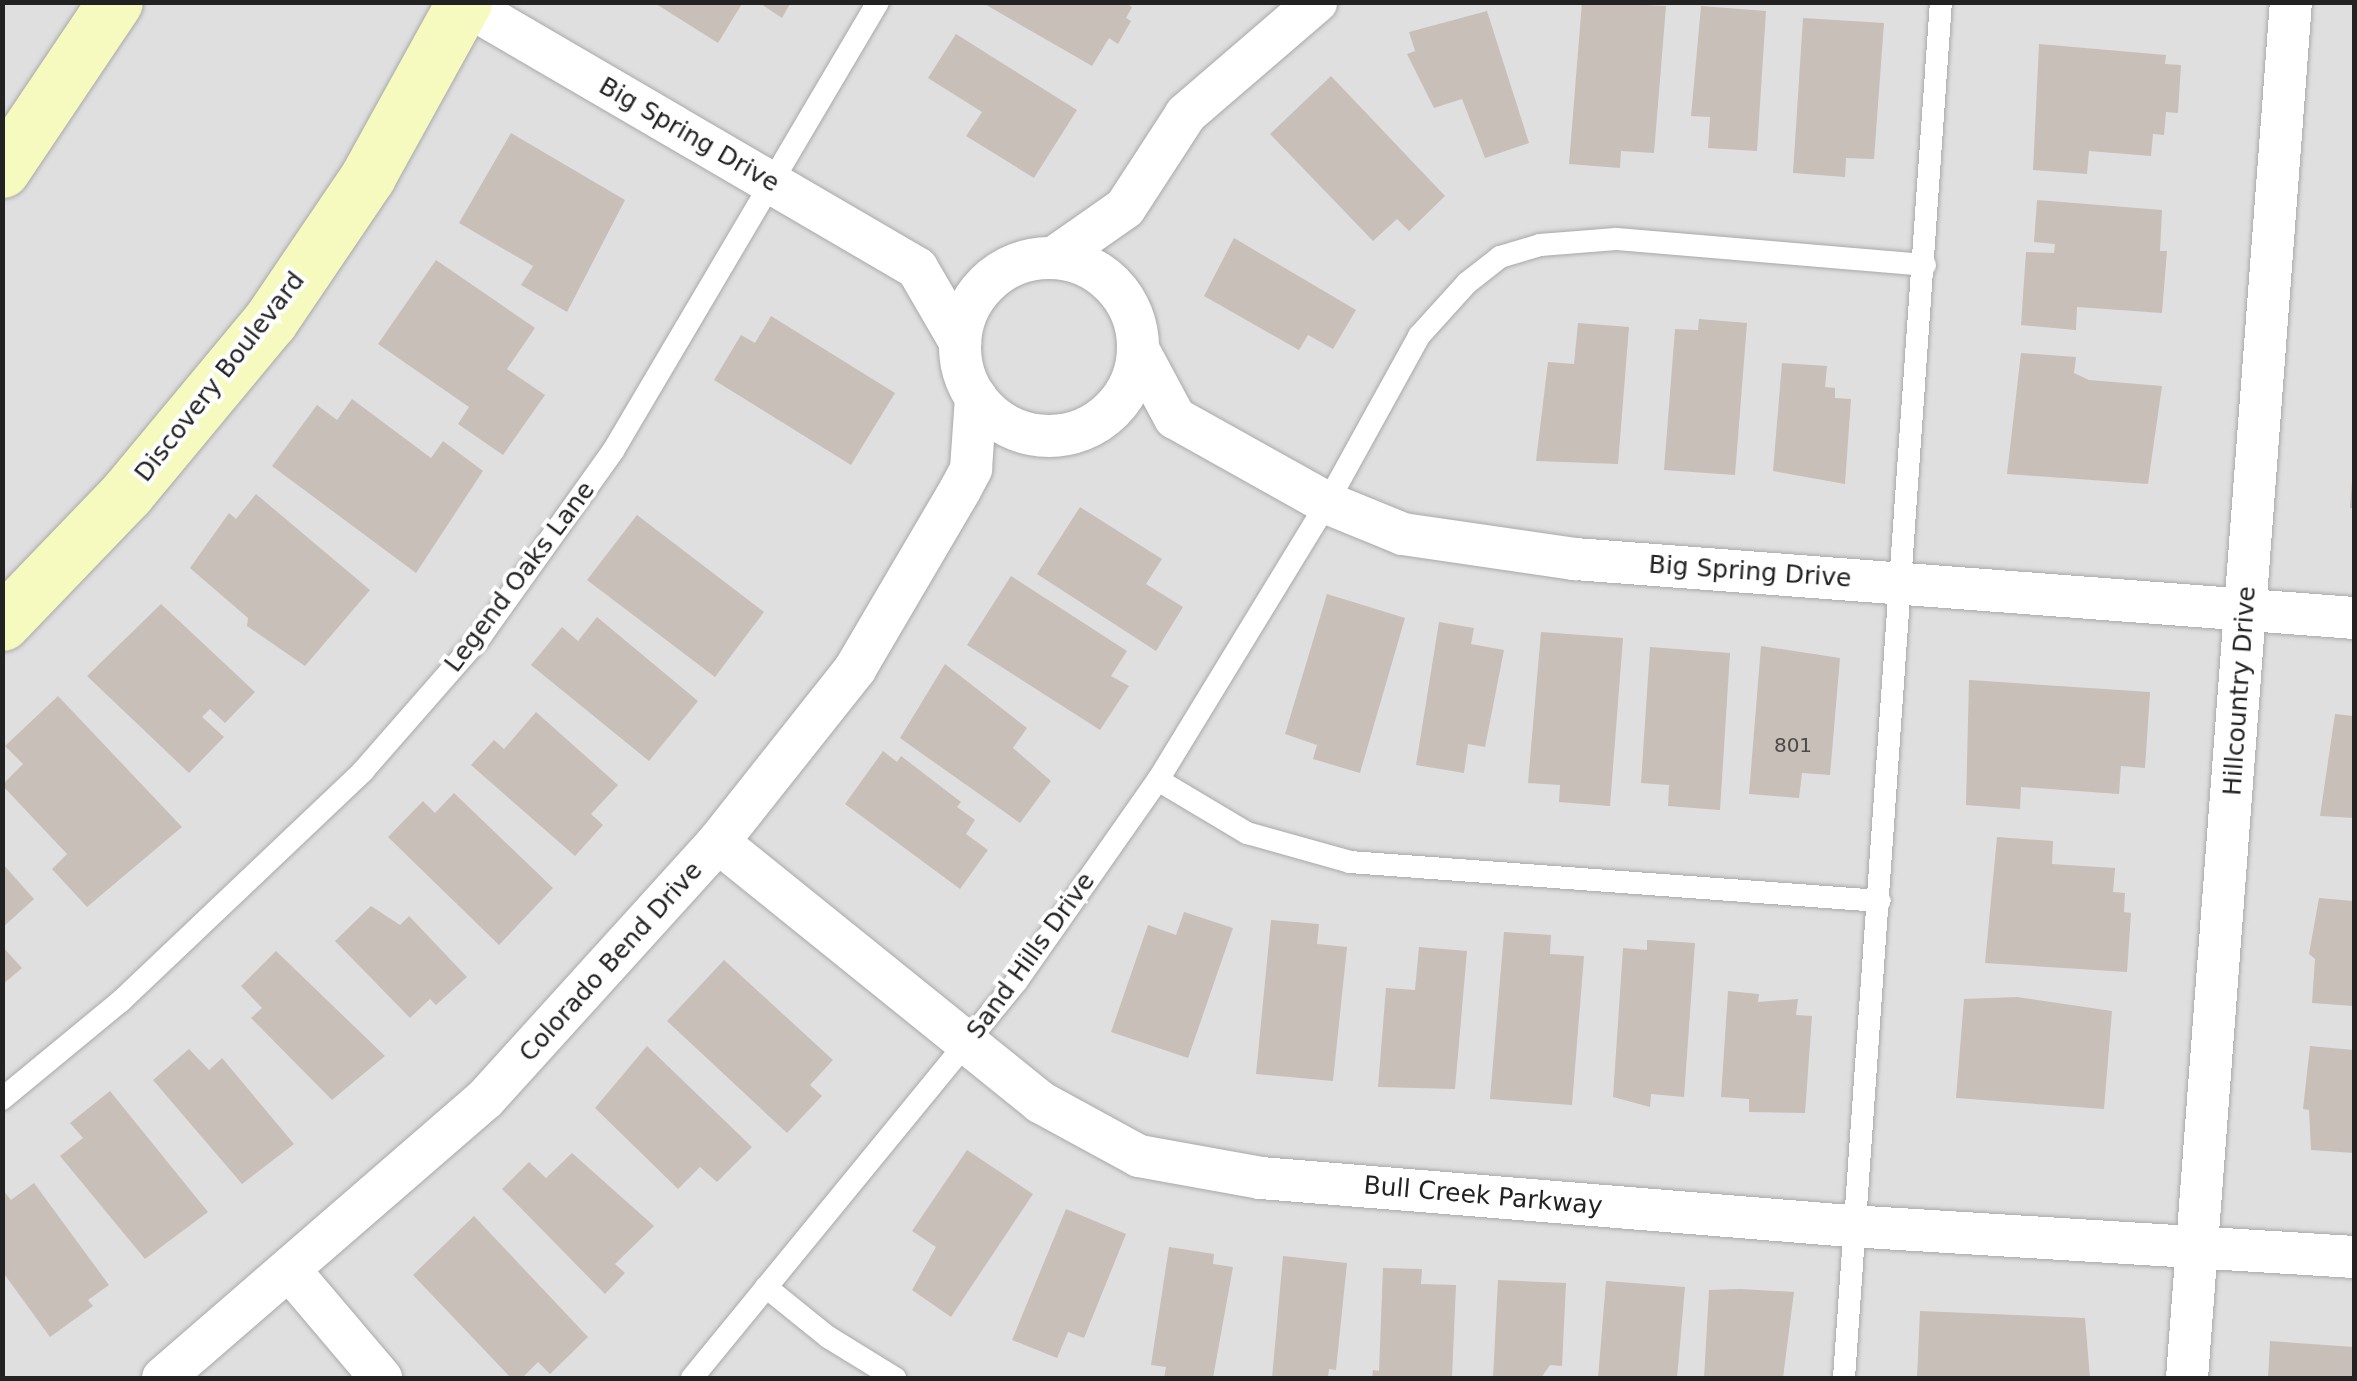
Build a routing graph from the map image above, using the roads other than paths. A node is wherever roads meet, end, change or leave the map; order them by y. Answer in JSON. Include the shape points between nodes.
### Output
{"nodes":[{"id":1,"x":115,"y":2,"type":"edge"},
{"id":2,"x":878,"y":2,"type":"edge"},
{"id":3,"x":1316,"y":2,"type":"edge"},
{"id":4,"x":1941,"y":2,"type":"edge"},
{"id":5,"x":2291,"y":2,"type":"edge"},
{"id":6,"x":463,"y":3,"type":"edge"},
{"id":7,"x":2,"y":170,"type":"edge"},
{"id":8,"x":771,"y":182,"type":"junction"},
{"id":9,"x":1126,"y":208,"type":"junction"},
{"id":10,"x":1054,"y":258,"type":"junction"},
{"id":11,"x":1925,"y":265,"type":"junction"},
{"id":12,"x":917,"y":268,"type":"junction"},
{"id":13,"x":999,"y":272,"type":"junction"},
{"id":14,"x":1128,"y":304,"type":"junction"},
{"id":15,"x":960,"y":342,"type":"junction"},
{"id":16,"x":1139,"y":350,"type":"junction"},
{"id":17,"x":976,"y":397,"type":"junction"},
{"id":18,"x":1175,"y":418,"type":"junction"},
{"id":19,"x":1088,"y":428,"type":"junction"},
{"id":20,"x":1042,"y":436,"type":"junction"},
{"id":21,"x":972,"y":469,"type":"junction"},
{"id":22,"x":1328,"y":503,"type":"junction"},
{"id":23,"x":1899,"y":583,"type":"junction"},
{"id":24,"x":2246,"y":607,"type":"junction"},
{"id":25,"x":2354,"y":618,"type":"edge"},
{"id":26,"x":2,"y":623,"type":"edge"},
{"id":27,"x":1158,"y":780,"type":"junction"},
{"id":28,"x":718,"y":842,"type":"junction"},
{"id":29,"x":1880,"y":901,"type":"junction"},
{"id":30,"x":967,"y":1044,"type":"junction"},
{"id":31,"x":2,"y":1099,"type":"edge"},
{"id":32,"x":1850,"y":1226,"type":"junction"},
{"id":33,"x":2200,"y":1243,"type":"junction"},
{"id":34,"x":2354,"y":1256,"type":"edge"},
{"id":35,"x":292,"y":1273,"type":"junction"},
{"id":36,"x":766,"y":1287,"type":"junction"},
{"id":37,"x":163,"y":1378,"type":"edge"},
{"id":38,"x":381,"y":1378,"type":"edge"},
{"id":39,"x":692,"y":1378,"type":"edge"},
{"id":40,"x":895,"y":1378,"type":"edge"},
{"id":41,"x":1844,"y":1378,"type":"edge"},
{"id":42,"x":2187,"y":1378,"type":"edge"}],
"edges":[{"from":1,"to":7,"type":"street"},
{"from":2,"to":8,"type":"lane","name":"Legend Oaks Lane"},
{"from":3,"to":9,"type":"street","via":[[1186,114]]},
{"from":4,"to":11,"type":"lane"},
{"from":5,"to":24,"type":"street","name":"Hillcountry Drive"},
{"from":6,"to":8,"type":"street","name":"Big Spring Drive"},
{"from":6,"to":26,"type":"street","name":"Discovery Boulevard","via":[[368,176],[270,321],[127,494]]},
{"from":8,"to":12,"type":"street","name":"Big Spring Drive"},
{"from":8,"to":31,"type":"lane","name":"Legend Oaks Lane","via":[[613,452],[482,636],[363,771],[121,1001]]},
{"from":9,"to":10,"type":"street"},
{"from":9,"to":14,"type":"street"},
{"from":10,"to":13,"type":"street"},
{"from":10,"to":14,"type":"street","via":[[1096,272]]},
{"from":11,"to":22,"type":"lane","name":"Sand Hills Drive","via":[[1616,238],[1540,244],[1500,257],[1419,336]]},
{"from":11,"to":23,"type":"lane"},
{"from":12,"to":13,"type":"street","name":"Big Spring Drive"},
{"from":12,"to":15,"type":"street","name":"Big Spring Drive"},
{"from":13,"to":15,"type":"street","via":[[971,302]]},
{"from":14,"to":16,"type":"street"},
{"from":15,"to":17,"type":"street"},
{"from":16,"to":18,"type":"street"},
{"from":16,"to":19,"type":"street","via":[[1124,396]]},
{"from":17,"to":20,"type":"street","via":[[993,417]]},
{"from":17,"to":21,"type":"street","name":"Colorado Bend Drive"},
{"from":18,"to":19,"type":"street"},
{"from":18,"to":22,"type":"street","name":"Big Spring Drive"},
{"from":19,"to":20,"type":"street"},
{"from":20,"to":21,"type":"street"},
{"from":21,"to":28,"type":"street","name":"Colorado Bend Drive","via":[[856,669]]},
{"from":22,"to":23,"type":"street","name":"Big Spring Drive","via":[[1403,534],[1479,549]]},
{"from":22,"to":27,"type":"lane","name":"Sand Hills Drive"},
{"from":23,"to":24,"type":"street","name":"Big Spring Drive"},
{"from":23,"to":29,"type":"lane"},
{"from":24,"to":25,"type":"street","name":"Big Spring Drive"},
{"from":24,"to":33,"type":"street","name":"Hillcountry Drive"},
{"from":27,"to":29,"type":"lane","via":[[1247,833],[1350,862]]},
{"from":27,"to":30,"type":"lane","name":"Sand Hills Drive"},
{"from":28,"to":30,"type":"street","name":"Bull Creek Parkway"},
{"from":28,"to":35,"type":"street","name":"Colorado Bend Drive","via":[[486,1098]]},
{"from":29,"to":32,"type":"lane"},
{"from":30,"to":32,"type":"street","name":"Bull Creek Parkway","via":[[1040,1102],[1139,1156],[1200,1169]]},
{"from":30,"to":36,"type":"lane","name":"Sand Hills Drive"},
{"from":32,"to":33,"type":"street","name":"Bull Creek Parkway"},
{"from":32,"to":41,"type":"lane"},
{"from":33,"to":34,"type":"street","name":"Bull Creek Parkway"},
{"from":33,"to":42,"type":"street","name":"Hillcountry Drive"},
{"from":35,"to":37,"type":"street","name":"Colorado Bend Drive"},
{"from":35,"to":38,"type":"street"},
{"from":36,"to":39,"type":"lane","name":"Sand Hills Drive"},
{"from":36,"to":40,"type":"lane","via":[[828,1337]]}]}
